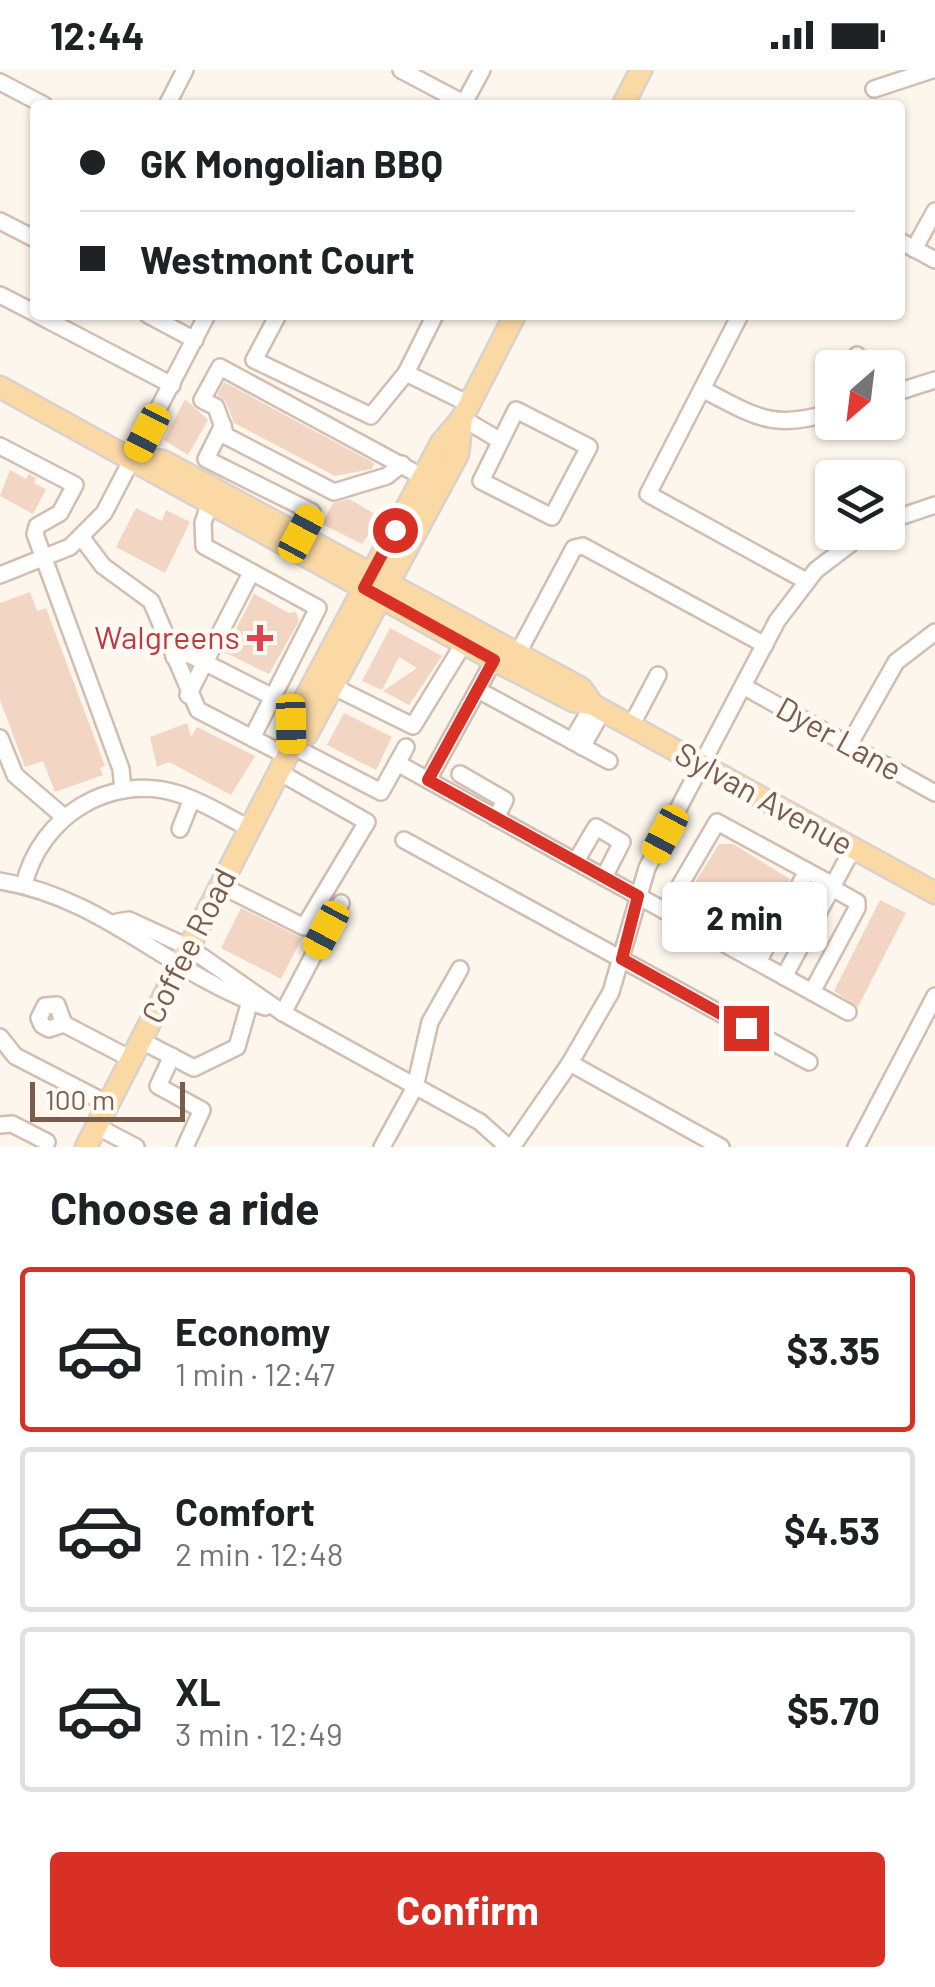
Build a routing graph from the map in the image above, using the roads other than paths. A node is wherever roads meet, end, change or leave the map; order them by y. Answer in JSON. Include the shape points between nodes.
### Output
{"nodes":[{"id":1,"x":185,"y":70,"type":"edge"},
{"id":2,"x":400,"y":70,"type":"edge"},
{"id":3,"x":482,"y":70,"type":"edge"},
{"id":4,"x":641,"y":70,"type":"edge"},
{"id":5,"x":932,"y":70,"type":"edge"},
{"id":6,"x":0,"y":82,"type":"edge"},
{"id":7,"x":874,"y":90,"type":"dead end"},
{"id":8,"x":34,"y":100,"type":"edge"},
{"id":9,"x":170,"y":100,"type":"edge"},
{"id":10,"x":457,"y":100,"type":"edge"},
{"id":11,"x":467,"y":100,"type":"edge"},
{"id":12,"x":632,"y":100,"type":"edge"},
{"id":13,"x":935,"y":211,"type":"edge"},
{"id":14,"x":0,"y":221,"type":"edge"},
{"id":15,"x":30,"y":236,"type":"edge"},
{"id":16,"x":907,"y":245,"type":"edge"},
{"id":17,"x":935,"y":260,"type":"edge"},
{"id":18,"x":0,"y":295,"type":"edge"},
{"id":19,"x":30,"y":310,"type":"edge"},
{"id":20,"x":49,"y":320,"type":"edge"},
{"id":21,"x":157,"y":320,"type":"edge"},
{"id":22,"x":205,"y":320,"type":"edge"},
{"id":23,"x":275,"y":320,"type":"edge"},
{"id":24,"x":432,"y":320,"type":"edge"},
{"id":25,"x":512,"y":320,"type":"edge"},
{"id":26,"x":737,"y":320,"type":"edge"},
{"id":27,"x":194,"y":340,"type":"junction"},
{"id":28,"x":406,"y":373,"type":"junction"},
{"id":29,"x":935,"y":380,"type":"edge"},
{"id":30,"x":172,"y":384,"type":"junction"},
{"id":31,"x":0,"y":387,"type":"edge"},
{"id":32,"x":702,"y":389,"type":"junction"},
{"id":33,"x":905,"y":390,"type":"edge"},
{"id":34,"x":466,"y":411,"type":"junction"},
{"id":35,"x":815,"y":417,"type":"edge"},
{"id":36,"x":222,"y":425,"type":"junction"},
{"id":37,"x":499,"y":440,"type":"junction"},
{"id":38,"x":0,"y":446,"type":"edge"},
{"id":39,"x":254,"y":450,"type":"junction"},
{"id":40,"x":134,"y":458,"type":"junction"},
{"id":41,"x":402,"y":464,"type":"junction"},
{"id":42,"x":239,"y":476,"type":"junction"},
{"id":43,"x":423,"y":478,"type":"junction"},
{"id":44,"x":325,"y":487,"type":"junction"},
{"id":45,"x":218,"y":500,"type":"junction"},
{"id":46,"x":935,"y":505,"type":"edge"},
{"id":47,"x":312,"y":512,"type":"junction"},
{"id":48,"x":905,"y":515,"type":"edge"},
{"id":49,"x":301,"y":534,"type":"junction"},
{"id":50,"x":82,"y":538,"type":"junction"},
{"id":51,"x":844,"y":550,"type":"edge"},
{"id":52,"x":44,"y":560,"type":"junction"},
{"id":53,"x":251,"y":573,"type":"junction"},
{"id":54,"x":0,"y":576,"type":"edge"},
{"id":55,"x":806,"y":581,"type":"junction"},
{"id":56,"x":377,"y":585,"type":"junction"},
{"id":57,"x":935,"y":632,"type":"edge"},
{"id":58,"x":464,"y":644,"type":"junction"},
{"id":59,"x":764,"y":645,"type":"junction"},
{"id":60,"x":518,"y":652,"type":"junction"},
{"id":61,"x":174,"y":657,"type":"junction"},
{"id":62,"x":494,"y":660,"type":"junction"},
{"id":63,"x":204,"y":663,"type":"junction"},
{"id":64,"x":658,"y":675,"type":"dead end"},
{"id":65,"x":332,"y":686,"type":"junction"},
{"id":66,"x":743,"y":686,"type":"junction"},
{"id":67,"x":478,"y":690,"type":"junction"},
{"id":68,"x":188,"y":695,"type":"junction"},
{"id":69,"x":272,"y":698,"type":"junction"},
{"id":70,"x":598,"y":708,"type":"junction"},
{"id":71,"x":631,"y":726,"type":"junction"},
{"id":72,"x":0,"y":738,"type":"edge"},
{"id":73,"x":252,"y":738,"type":"junction"},
{"id":74,"x":577,"y":744,"type":"junction"},
{"id":75,"x":849,"y":744,"type":"junction"},
{"id":76,"x":406,"y":747,"type":"dead end"},
{"id":77,"x":286,"y":758,"type":"junction"},
{"id":78,"x":609,"y":761,"type":"dead end"},
{"id":79,"x":397,"y":763,"type":"junction"},
{"id":80,"x":702,"y":765,"type":"junction"},
{"id":81,"x":460,"y":774,"type":"dead end"},
{"id":82,"x":428,"y":780,"type":"junction"},
{"id":83,"x":123,"y":790,"type":"junction"},
{"id":84,"x":935,"y":793,"type":"edge"},
{"id":85,"x":192,"y":799,"type":"junction"},
{"id":86,"x":64,"y":817,"type":"junction"},
{"id":87,"x":496,"y":818,"type":"junction"},
{"id":88,"x":250,"y":828,"type":"junction"},
{"id":89,"x":180,"y":829,"type":"dead end"},
{"id":90,"x":404,"y":840,"type":"dead end"},
{"id":91,"x":853,"y":848,"type":"junction"},
{"id":92,"x":576,"y":862,"type":"junction"},
{"id":93,"x":807,"y":871,"type":"junction"},
{"id":94,"x":604,"y":877,"type":"junction"},
{"id":95,"x":0,"y":881,"type":"edge"},
{"id":96,"x":24,"y":885,"type":"junction"},
{"id":97,"x":220,"y":885,"type":"junction"},
{"id":98,"x":832,"y":887,"type":"junction"},
{"id":99,"x":935,"y":894,"type":"edge"},
{"id":100,"x":638,"y":896,"type":"junction"},
{"id":101,"x":341,"y":902,"type":"dead end"},
{"id":102,"x":665,"y":911,"type":"junction"},
{"id":103,"x":183,"y":956,"type":"junction"},
{"id":104,"x":622,"y":959,"type":"junction"},
{"id":105,"x":758,"y":962,"type":"junction"},
{"id":106,"x":460,"y":969,"type":"dead end"},
{"id":107,"x":784,"y":977,"type":"junction"},
{"id":108,"x":812,"y":992,"type":"junction"},
{"id":109,"x":935,"y":996,"type":"edge"},
{"id":110,"x":250,"y":1001,"type":"junction"},
{"id":111,"x":848,"y":1012,"type":"dead end"},
{"id":112,"x":283,"y":1013,"type":"junction"},
{"id":113,"x":64,"y":1024,"type":"dead end"},
{"id":114,"x":0,"y":1037,"type":"edge"},
{"id":115,"x":136,"y":1049,"type":"junction"},
{"id":116,"x":172,"y":1056,"type":"junction"},
{"id":117,"x":808,"y":1062,"type":"dead end"},
{"id":118,"x":570,"y":1064,"type":"junction"},
{"id":119,"x":415,"y":1087,"type":"junction"},
{"id":120,"x":108,"y":1104,"type":"junction"},
{"id":121,"x":0,"y":1125,"type":"edge"},
{"id":122,"x":96,"y":1126,"type":"junction"},
{"id":123,"x":47,"y":1142,"type":"dead end"},
{"id":124,"x":86,"y":1147,"type":"edge"},
{"id":125,"x":136,"y":1147,"type":"edge"},
{"id":126,"x":185,"y":1147,"type":"edge"},
{"id":127,"x":382,"y":1147,"type":"edge"},
{"id":128,"x":510,"y":1147,"type":"edge"},
{"id":129,"x":721,"y":1147,"type":"edge"},
{"id":130,"x":856,"y":1147,"type":"edge"}],
"edges":[{"from":1,"to":9,"type":"street"},
{"from":2,"to":10,"type":"street"},
{"from":3,"to":11,"type":"street"},
{"from":4,"to":12,"type":"main road"},
{"from":5,"to":7,"type":"street"},
{"from":6,"to":8,"type":"street"},
{"from":13,"to":16,"type":"street"},
{"from":14,"to":15,"type":"street"},
{"from":16,"to":17,"type":"street"},
{"from":18,"to":19,"type":"street"},
{"from":20,"to":30,"type":"street"},
{"from":21,"to":27,"type":"street"},
{"from":22,"to":27,"type":"street"},
{"from":23,"to":28,"type":"street","via":[[254,360],[371,416]]},
{"from":24,"to":28,"type":"street"},
{"from":25,"to":34,"type":"main road","name":"Coffee Road"},
{"from":26,"to":32,"type":"street"},
{"from":27,"to":30,"type":"street"},
{"from":28,"to":34,"type":"street"},
{"from":29,"to":33,"type":"street"},
{"from":30,"to":40,"type":"street"},
{"from":31,"to":40,"type":"main road","name":"Sylvan Avenue"},
{"from":32,"to":35,"type":"street","via":[[775,423]]},
{"from":32,"to":55,"type":"street","via":[[648,494]]},
{"from":34,"to":37,"type":"street"},
{"from":34,"to":43,"type":"main road","name":"Coffee Road"},
{"from":34,"to":56,"type":"main road","name":"Coffee Road","via":[[458,454]]},
{"from":36,"to":39,"type":"street","via":[[226,436]]},
{"from":36,"to":41,"type":"street","via":[[216,406],[202,400],[220,367]]},
{"from":36,"to":42,"type":"street","via":[[206,459]]},
{"from":37,"to":37,"type":"street","via":[[480,481],[552,517],[589,448],[516,410]]},
{"from":38,"to":52,"type":"street","via":[[75,485],[60,513],[35,528]]},
{"from":39,"to":42,"type":"street"},
{"from":39,"to":44,"type":"street"},
{"from":40,"to":45,"type":"main road","name":"Sylvan Avenue","via":[[153,474]]},
{"from":40,"to":50,"type":"street"},
{"from":41,"to":43,"type":"street"},
{"from":41,"to":44,"type":"street","via":[[387,476],[334,492]]},
{"from":42,"to":45,"type":"street"},
{"from":42,"to":47,"type":"street"},
{"from":43,"to":56,"type":"main road","name":"Coffee Road"},
{"from":44,"to":47,"type":"street"},
{"from":45,"to":49,"type":"main road","name":"Sylvan Avenue"},
{"from":45,"to":53,"type":"street","via":[[203,523],[204,546]]},
{"from":45,"to":56,"type":"main road","name":"Sylvan Avenue"},
{"from":46,"to":48,"type":"street"},
{"from":47,"to":49,"type":"street"},
{"from":49,"to":56,"type":"main road","name":"Sylvan Avenue"},
{"from":50,"to":52,"type":"street"},
{"from":50,"to":61,"type":"street","via":[[103,566],[151,601]]},
{"from":51,"to":55,"type":"street"},
{"from":52,"to":54,"type":"street"},
{"from":52,"to":83,"type":"street"},
{"from":53,"to":63,"type":"street"},
{"from":53,"to":69,"type":"street","via":[[318,608]]},
{"from":55,"to":59,"type":"street"},
{"from":56,"to":58,"type":"main road","name":"Sylvan Avenue"},
{"from":56,"to":60,"type":"main road","name":"Sylvan Avenue"},
{"from":56,"to":65,"type":"main road","name":"Coffee Road"},
{"from":56,"to":77,"type":"main road","name":"Coffee Road","via":[[291,724]]},
{"from":57,"to":75,"type":"street","via":[[890,670]]},
{"from":58,"to":62,"type":"main road","name":"Sylvan Avenue"},
{"from":58,"to":65,"type":"street","via":[[413,726]]},
{"from":59,"to":60,"type":"street","via":[[583,546],[574,548]]},
{"from":59,"to":66,"type":"street"},
{"from":60,"to":70,"type":"main road","name":"Sylvan Avenue","via":[[580,688]]},
{"from":61,"to":63,"type":"street","via":[[188,654]]},
{"from":61,"to":68,"type":"street"},
{"from":62,"to":67,"type":"street"},
{"from":62,"to":70,"type":"main road","name":"Sylvan Avenue"},
{"from":63,"to":68,"type":"street"},
{"from":63,"to":69,"type":"street"},
{"from":64,"to":71,"type":"street"},
{"from":65,"to":77,"type":"main road","name":"Coffee Road"},
{"from":66,"to":75,"type":"street","name":"Dyer Lane"},
{"from":66,"to":80,"type":"street"},
{"from":67,"to":74,"type":"street"},
{"from":67,"to":82,"type":"street"},
{"from":68,"to":73,"type":"street","via":[[198,710]]},
{"from":69,"to":73,"type":"street"},
{"from":70,"to":71,"type":"main road","name":"Sylvan Avenue"},
{"from":70,"to":74,"type":"street"},
{"from":71,"to":80,"type":"main road","name":"Sylvan Avenue"},
{"from":72,"to":86,"type":"street","via":[[15,775]]},
{"from":73,"to":77,"type":"street"},
{"from":74,"to":78,"type":"street"},
{"from":75,"to":84,"type":"street","name":"Dyer Lane"},
{"from":76,"to":79,"type":"street"},
{"from":77,"to":79,"type":"street","via":[[382,792]]},
{"from":77,"to":88,"type":"main road","name":"Coffee Road"},
{"from":77,"to":97,"type":"street","via":[[366,820],[304,927]]},
{"from":79,"to":82,"type":"street"},
{"from":80,"to":91,"type":"main road","name":"Sylvan Avenue"},
{"from":80,"to":100,"type":"street"},
{"from":81,"to":87,"type":"street","via":[[506,800]]},
{"from":82,"to":87,"type":"street"},
{"from":83,"to":85,"type":"street"},
{"from":83,"to":86,"type":"street"},
{"from":85,"to":88,"type":"street"},
{"from":85,"to":89,"type":"street"},
{"from":86,"to":96,"type":"street","via":[[42,841]]},
{"from":87,"to":92,"type":"street"},
{"from":88,"to":97,"type":"main road","name":"Coffee Road"},
{"from":90,"to":104,"type":"street"},
{"from":91,"to":98,"type":"street"},
{"from":91,"to":99,"type":"main road","name":"Sylvan Avenue"},
{"from":92,"to":94,"type":"street"},
{"from":92,"to":94,"type":"street","via":[[596,827],[622,842]]},
{"from":93,"to":98,"type":"street"},
{"from":93,"to":102,"type":"street","via":[[714,823]]},
{"from":93,"to":105,"type":"street"},
{"from":94,"to":100,"type":"street"},
{"from":95,"to":96,"type":"street"},
{"from":96,"to":103,"type":"street","via":[[116,922],[129,920]]},
{"from":97,"to":103,"type":"main road","name":"Coffee Road"},
{"from":98,"to":107,"type":"street"},
{"from":98,"to":108,"type":"street","via":[[857,908]]},
{"from":100,"to":102,"type":"street"},
{"from":100,"to":104,"type":"street"},
{"from":101,"to":112,"type":"street"},
{"from":102,"to":105,"type":"street"},
{"from":103,"to":110,"type":"street"},
{"from":103,"to":112,"type":"street"},
{"from":103,"to":115,"type":"main road","name":"Coffee Road"},
{"from":104,"to":117,"type":"street"},
{"from":104,"to":118,"type":"street"},
{"from":105,"to":107,"type":"street"},
{"from":106,"to":119,"type":"street","via":[[430,1022]]},
{"from":107,"to":108,"type":"street"},
{"from":108,"to":111,"type":"street"},
{"from":109,"to":130,"type":"street"},
{"from":110,"to":112,"type":"street"},
{"from":110,"to":116,"type":"street","via":[[237,1048],[194,1068]]},
{"from":112,"to":119,"type":"street"},
{"from":113,"to":115,"type":"street"},
{"from":114,"to":120,"type":"street","via":[[15,1056]]},
{"from":115,"to":116,"type":"street"},
{"from":115,"to":120,"type":"main road","name":"Coffee Road"},
{"from":116,"to":126,"type":"street","via":[[158,1086],[202,1110]]},
{"from":118,"to":128,"type":"street"},
{"from":118,"to":129,"type":"street"},
{"from":119,"to":127,"type":"street"},
{"from":119,"to":128,"type":"street","via":[[480,1122]]},
{"from":120,"to":122,"type":"main road","name":"Coffee Road"},
{"from":121,"to":123,"type":"street","via":[[12,1124]]},
{"from":122,"to":124,"type":"main road","name":"Coffee Road"},
{"from":122,"to":125,"type":"street"}]}
